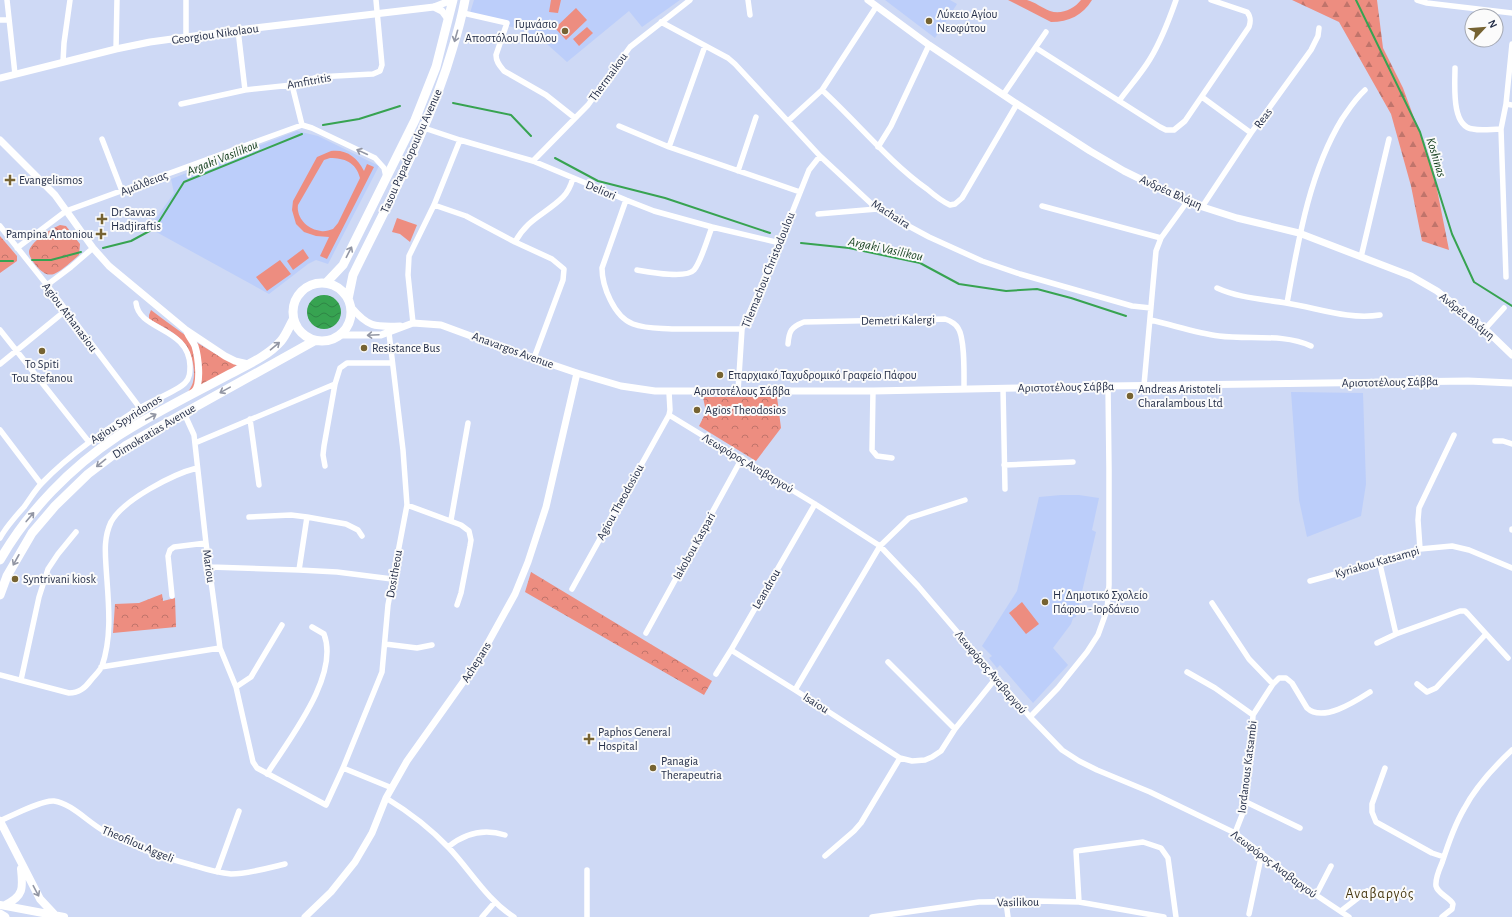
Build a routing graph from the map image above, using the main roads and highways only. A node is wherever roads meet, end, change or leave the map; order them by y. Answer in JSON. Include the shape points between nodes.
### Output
{"nodes":[{"id":1,"x":452,"y":0,"type":"edge"},
{"id":2,"x":465,"y":0,"type":"edge"},
{"id":3,"x":326,"y":283,"type":"junction"},
{"id":4,"x":349,"y":303,"type":"junction"},
{"id":5,"x":293,"y":320,"type":"junction"},
{"id":6,"x":314,"y":341,"type":"junction"},
{"id":7,"x":0,"y":560,"type":"edge"},
{"id":8,"x":0,"y":596,"type":"edge"},
{"id":9,"x":0,"y":821,"type":"edge"},
{"id":10,"x":21,"y":864,"type":"junction"},
{"id":11,"x":2,"y":908,"type":"edge"},
{"id":12,"x":54,"y":914,"type":"junction"},
{"id":13,"x":5,"y":917,"type":"edge"},
{"id":14,"x":64,"y":917,"type":"edge"}],
"edges":[{"from":3,"to":1,"type":"highway","name":"Tasou Papadopoulou Avenue","one_way":true,"via":[[343,265],[415,120],[436,67]]},
{"from":2,"to":4,"type":"highway","name":"Tasou Papadopoulou Avenue","one_way":true,"via":[[446,71],[424,128],[353,275]]},
{"from":3,"to":4,"type":"highway","via":[[342,291]]},
{"from":3,"to":5,"type":"highway","via":[[307,286],[299,293],[292,310]]},
{"from":4,"to":6,"type":"highway","via":[[351,317],[348,327],[341,335],[327,342]]},
{"from":5,"to":6,"type":"highway","via":[[301,334]]},
{"from":7,"to":5,"type":"highway","name":"Dimokratias Avenue","one_way":true,"via":[[37,508],[80,465],[118,436],[272,348],[280,341]]},
{"from":6,"to":8,"type":"highway","name":"Dimokratias Avenue","one_way":true,"via":[[110,456],[55,506],[32,533],[7,576]]},
{"from":9,"to":10,"type":"main road"},
{"from":10,"to":11,"type":"main road","via":[[22,890],[17,898]]},
{"from":10,"to":12,"type":"main road","one_way":true,"via":[[40,899]]},
{"from":11,"to":12,"type":"main road"},
{"from":11,"to":13,"type":"highway"},
{"from":12,"to":14,"type":"main road"}]}
